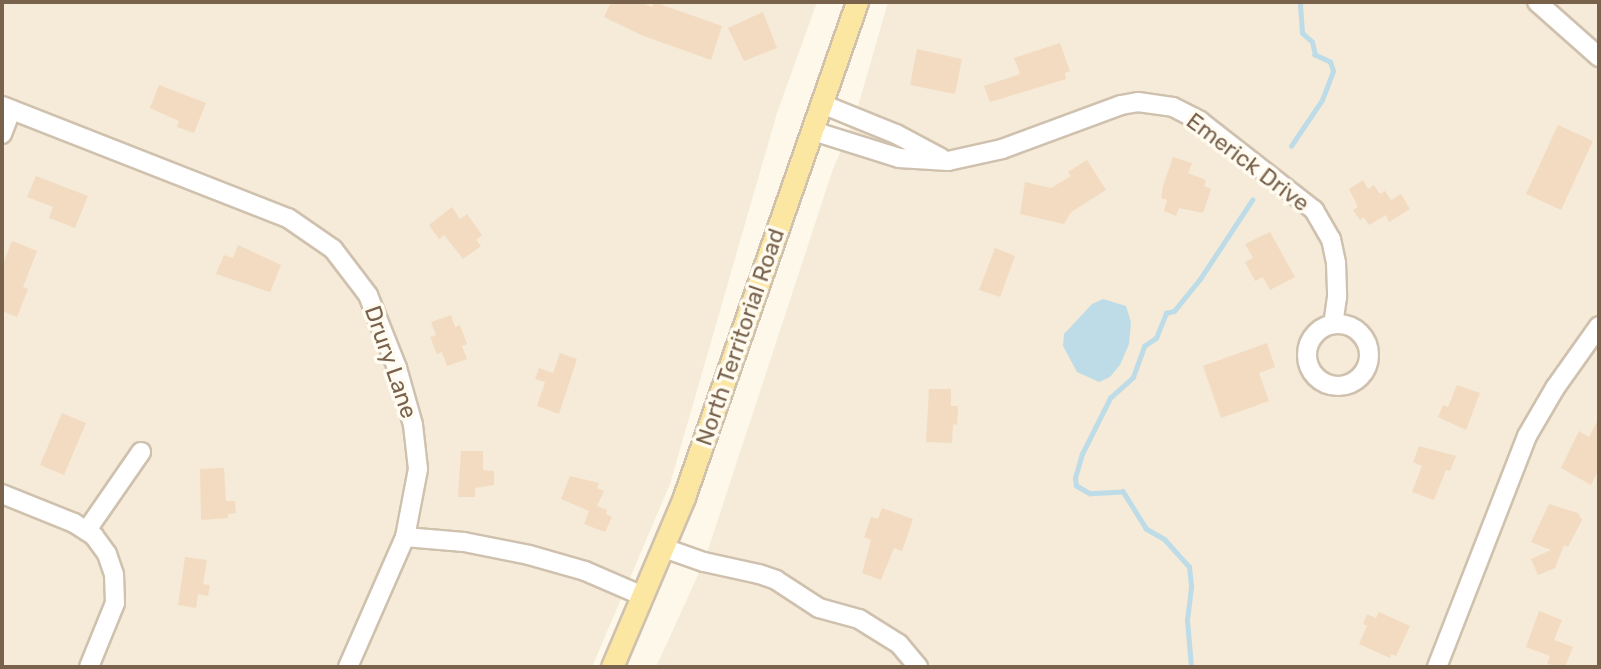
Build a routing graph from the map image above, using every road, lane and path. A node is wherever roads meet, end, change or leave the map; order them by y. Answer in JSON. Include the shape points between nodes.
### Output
{"nodes":[{"id":1,"x":857,"y":2,"type":"edge"},
{"id":2,"x":1538,"y":2,"type":"edge"},
{"id":3,"x":1599,"y":57,"type":"edge"},
{"id":4,"x":822,"y":104,"type":"junction"},
{"id":5,"x":6,"y":108,"type":"edge"},
{"id":6,"x":813,"y":131,"type":"junction"},
{"id":7,"x":2,"y":134,"type":"edge"},
{"id":8,"x":948,"y":161,"type":"junction"},
{"id":9,"x":1333,"y":324,"type":"dead end"},
{"id":10,"x":1599,"y":327,"type":"edge"},
{"id":11,"x":141,"y":452,"type":"dead end"},
{"id":12,"x":2,"y":494,"type":"edge"},
{"id":13,"x":87,"y":530,"type":"junction"},
{"id":14,"x":405,"y":537,"type":"junction"},
{"id":15,"x":664,"y":548,"type":"junction"},
{"id":16,"x":643,"y":596,"type":"junction"},
{"id":17,"x":89,"y":667,"type":"edge"},
{"id":18,"x":348,"y":667,"type":"edge"},
{"id":19,"x":612,"y":667,"type":"edge"},
{"id":20,"x":918,"y":667,"type":"edge"},
{"id":21,"x":1437,"y":667,"type":"edge"}],
"edges":[{"from":1,"to":4,"type":"main road","name":"North Territorial Road"},
{"from":2,"to":3,"type":"street"},
{"from":4,"to":6,"type":"main road","name":"North Territorial Road"},
{"from":4,"to":8,"type":"street"},
{"from":5,"to":7,"type":"street"},
{"from":5,"to":14,"type":"street","name":"Drury Lane","via":[[288,218],[320,238],[344,261],[376,310],[413,425],[418,469]]},
{"from":6,"to":8,"type":"street","name":"Emerick Drive","via":[[899,158]]},
{"from":6,"to":15,"type":"main road","name":"North Territorial Road"},
{"from":8,"to":9,"type":"street","name":"Emerick Drive","via":[[1002,149],[1121,105],[1138,102],[1173,107],[1200,121],[1314,210],[1331,239],[1336,263]]},
{"from":10,"to":21,"type":"street","via":[[1555,387],[1527,436]]},
{"from":11,"to":13,"type":"street"},
{"from":12,"to":13,"type":"street"},
{"from":13,"to":17,"type":"street","via":[[107,554],[116,585],[110,621]]},
{"from":14,"to":16,"type":"street","via":[[464,542],[529,555],[585,571]]},
{"from":14,"to":18,"type":"street","name":"Drury Lane"},
{"from":15,"to":16,"type":"main road","name":"North Territorial Road"},
{"from":15,"to":20,"type":"street","via":[[776,580],[819,608],[859,619],[899,644]]},
{"from":16,"to":19,"type":"main road","name":"North Territorial Road"}]}
